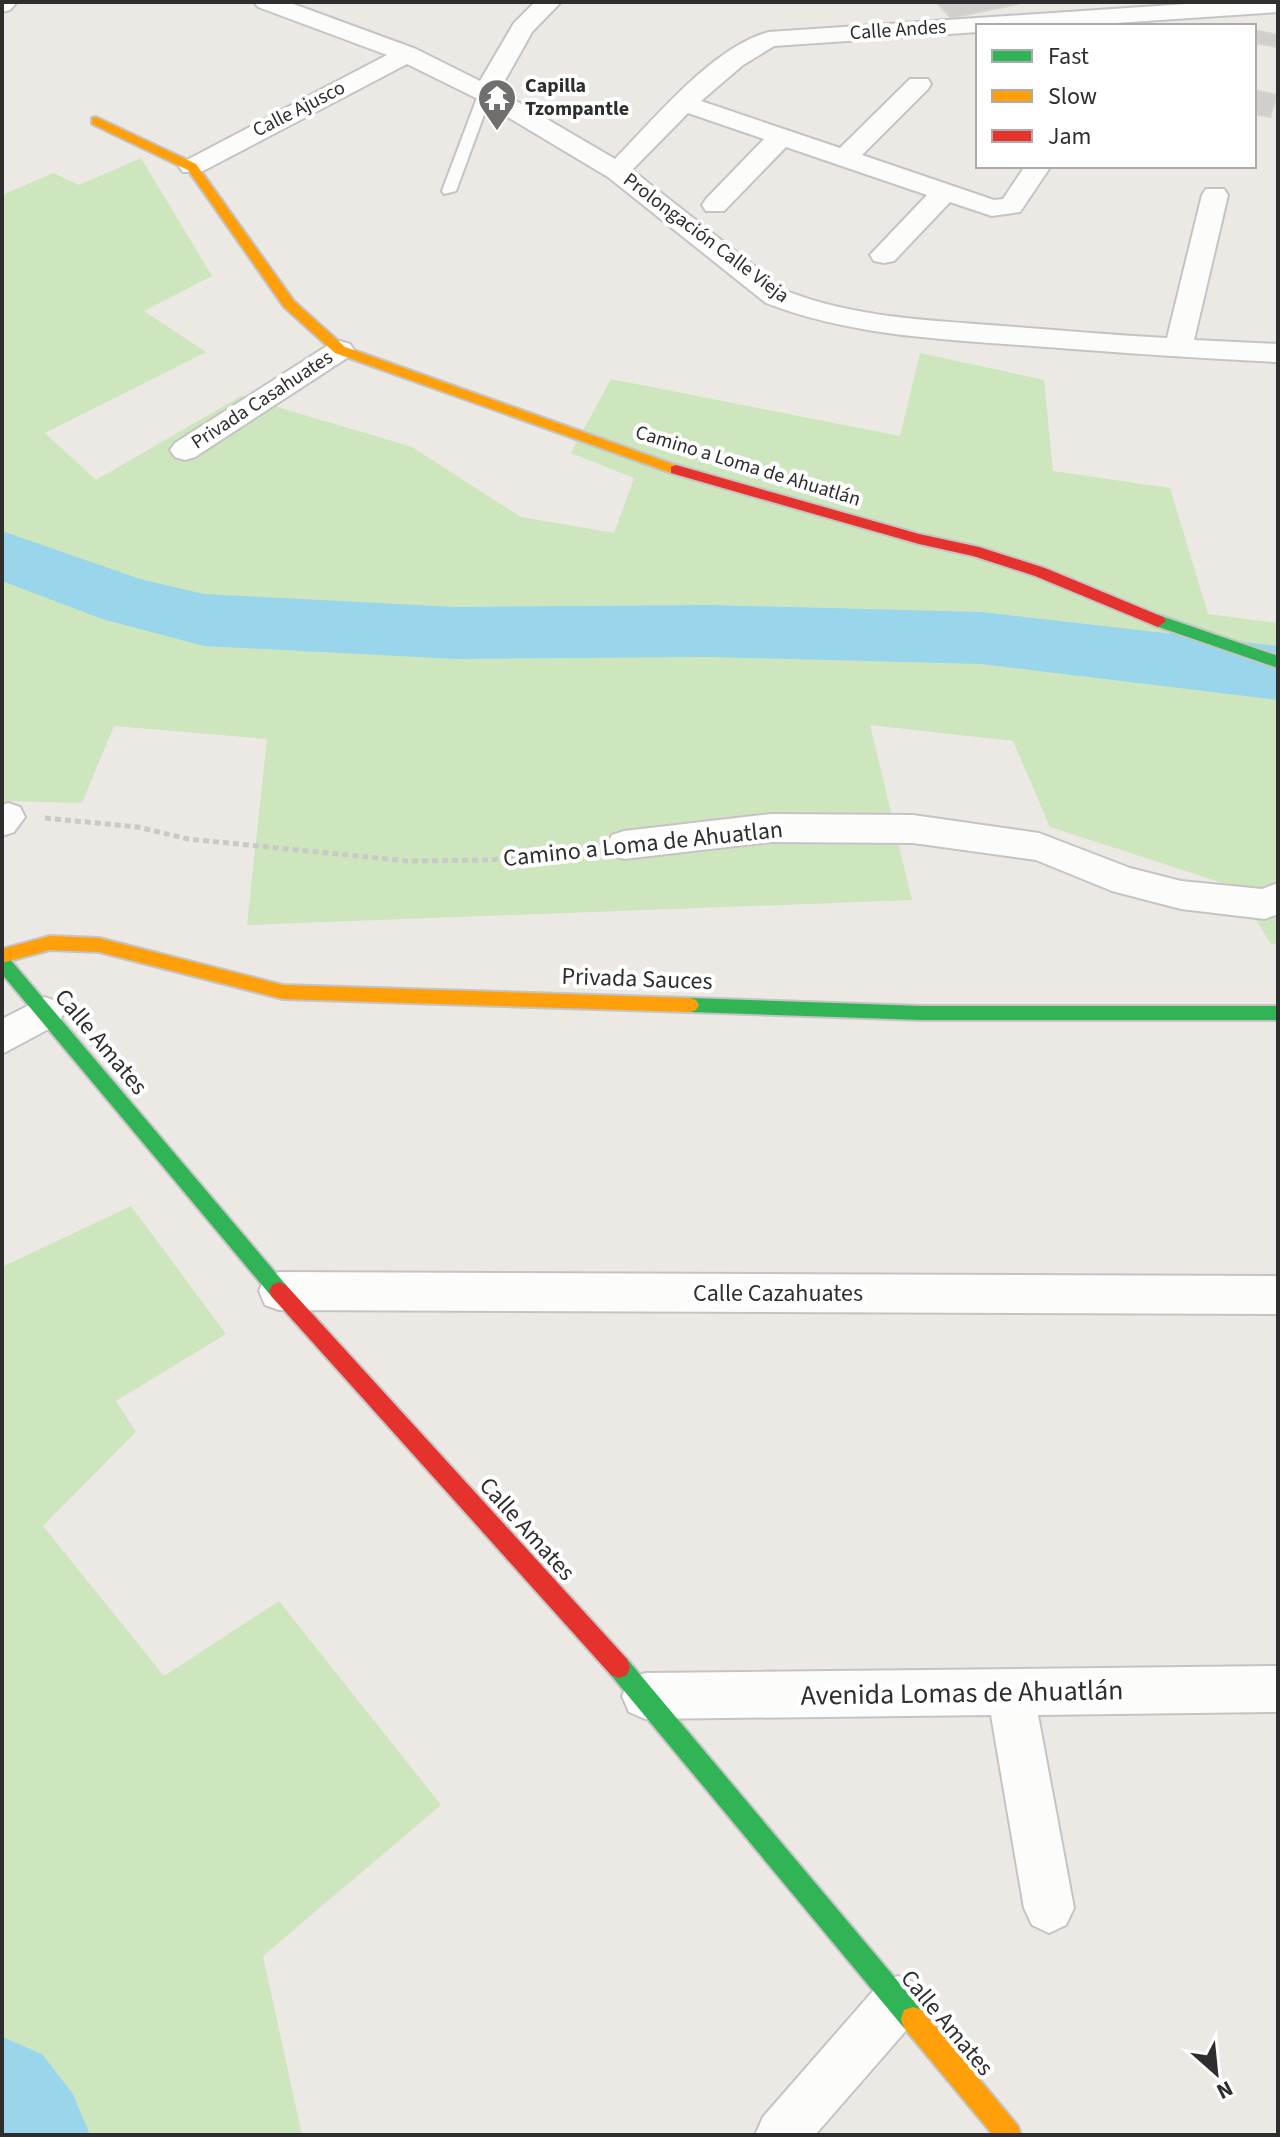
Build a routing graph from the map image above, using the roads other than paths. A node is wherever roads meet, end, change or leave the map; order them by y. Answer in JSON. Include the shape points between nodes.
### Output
{"nodes":[{"id":1,"x":266,"y":2,"type":"edge"},
{"id":2,"x":549,"y":2,"type":"edge"},
{"id":3,"x":1278,"y":5,"type":"edge"},
{"id":4,"x":1167,"y":6,"type":"edge"},
{"id":5,"x":407,"y":54,"type":"junction"},
{"id":6,"x":919,"y":84,"type":"dead end"},
{"id":7,"x":485,"y":93,"type":"junction"},
{"id":8,"x":685,"y":104,"type":"junction"},
{"id":9,"x":96,"y":121,"type":"dead end"},
{"id":10,"x":782,"y":136,"type":"junction"},
{"id":11,"x":846,"y":157,"type":"junction"},
{"id":12,"x":192,"y":167,"type":"junction"},
{"id":13,"x":1037,"y":168,"type":"edge"},
{"id":14,"x":617,"y":171,"type":"junction"},
{"id":15,"x":449,"y":191,"type":"dead end"},
{"id":16,"x":944,"y":193,"type":"junction"},
{"id":17,"x":1215,"y":195,"type":"dead end"},
{"id":18,"x":715,"y":205,"type":"dead end"},
{"id":19,"x":884,"y":255,"type":"dead end"},
{"id":20,"x":1178,"y":349,"type":"junction"},
{"id":21,"x":340,"y":350,"type":"junction"},
{"id":22,"x":1278,"y":353,"type":"edge"},
{"id":23,"x":185,"y":450,"type":"dead end"},
{"id":24,"x":1278,"y":662,"type":"edge"},
{"id":25,"x":624,"y":845,"type":"road end"},
{"id":26,"x":1278,"y":898,"type":"edge"},
{"id":27,"x":2,"y":959,"type":"edge"},
{"id":28,"x":45,"y":1013,"type":"junction"},
{"id":29,"x":1278,"y":1013,"type":"edge"},
{"id":30,"x":2,"y":1038,"type":"edge"},
{"id":31,"x":279,"y":1291,"type":"junction"},
{"id":32,"x":1278,"y":1295,"type":"edge"},
{"id":33,"x":1278,"y":1689,"type":"edge"},
{"id":34,"x":1011,"y":1694,"type":"junction"},
{"id":35,"x":645,"y":1696,"type":"junction"},
{"id":36,"x":1049,"y":1908,"type":"dead end"},
{"id":37,"x":898,"y":2001,"type":"junction"},
{"id":38,"x":781,"y":2135,"type":"edge"},
{"id":39,"x":1009,"y":2135,"type":"edge"}],
"edges":[{"from":1,"to":5,"type":"street","name":"Prolongación Calle Vieja","via":[[342,17]]},
{"from":2,"to":7,"type":"street","via":[[522,28]]},
{"from":3,"to":4,"type":"street","name":"Calle Andes"},
{"from":4,"to":8,"type":"street","name":"Calle Andes","via":[[769,39],[754,45]]},
{"from":5,"to":7,"type":"street","name":"Prolongación Calle Vieja"},
{"from":5,"to":12,"type":"street","name":"Calle Ajusco"},
{"from":6,"to":11,"type":"street"},
{"from":7,"to":14,"type":"street","name":"Prolongación Calle Vieja"},
{"from":7,"to":15,"type":"lane"},
{"from":8,"to":10,"type":"street"},
{"from":8,"to":14,"type":"street","name":"Calle Andes"},
{"from":9,"to":12,"type":"street"},
{"from":10,"to":11,"type":"street"},
{"from":10,"to":18,"type":"street"},
{"from":11,"to":16,"type":"street"},
{"from":12,"to":21,"type":"street","name":"Camino a Loma de Ahuatlán","via":[[289,304]]},
{"from":13,"to":16,"type":"street","via":[[1011,206],[1003,209]]},
{"from":14,"to":20,"type":"street","name":"Prolongación Calle Vieja","via":[[776,297],[798,306],[866,324]]},
{"from":16,"to":19,"type":"street"},
{"from":17,"to":20,"type":"street"},
{"from":20,"to":22,"type":"street","name":"Prolongación Calle Vieja"},
{"from":21,"to":23,"type":"street","name":"Privada Casahuates"},
{"from":21,"to":24,"type":"street","name":"Camino a Loma de Ahuatlán","via":[[677,471],[1040,572],[1171,626]]},
{"from":25,"to":26,"type":"street","name":"Camino a Loma de Ahuatlan","via":[[771,828],[913,829],[1039,847],[1125,881],[1181,895],[1265,904]]},
{"from":27,"to":28,"type":"street","name":"Calle Amates"},
{"from":27,"to":29,"type":"street","name":"Privada Sauces","via":[[50,943],[99,945],[283,992],[922,1013]]},
{"from":28,"to":30,"type":"street"},
{"from":28,"to":31,"type":"street","name":"Calle Amates"},
{"from":31,"to":32,"type":"street","name":"Calle Cazahuates"},
{"from":31,"to":35,"type":"street","name":"Calle Amates"},
{"from":33,"to":34,"type":"street","name":"Avenida Lomas de Ahuatlán"},
{"from":34,"to":35,"type":"street","name":"Avenida Lomas de Ahuatlán"},
{"from":34,"to":36,"type":"street"},
{"from":35,"to":37,"type":"street","name":"Calle Amates"},
{"from":37,"to":38,"type":"street"},
{"from":37,"to":39,"type":"street","name":"Calle Amates"}]}
